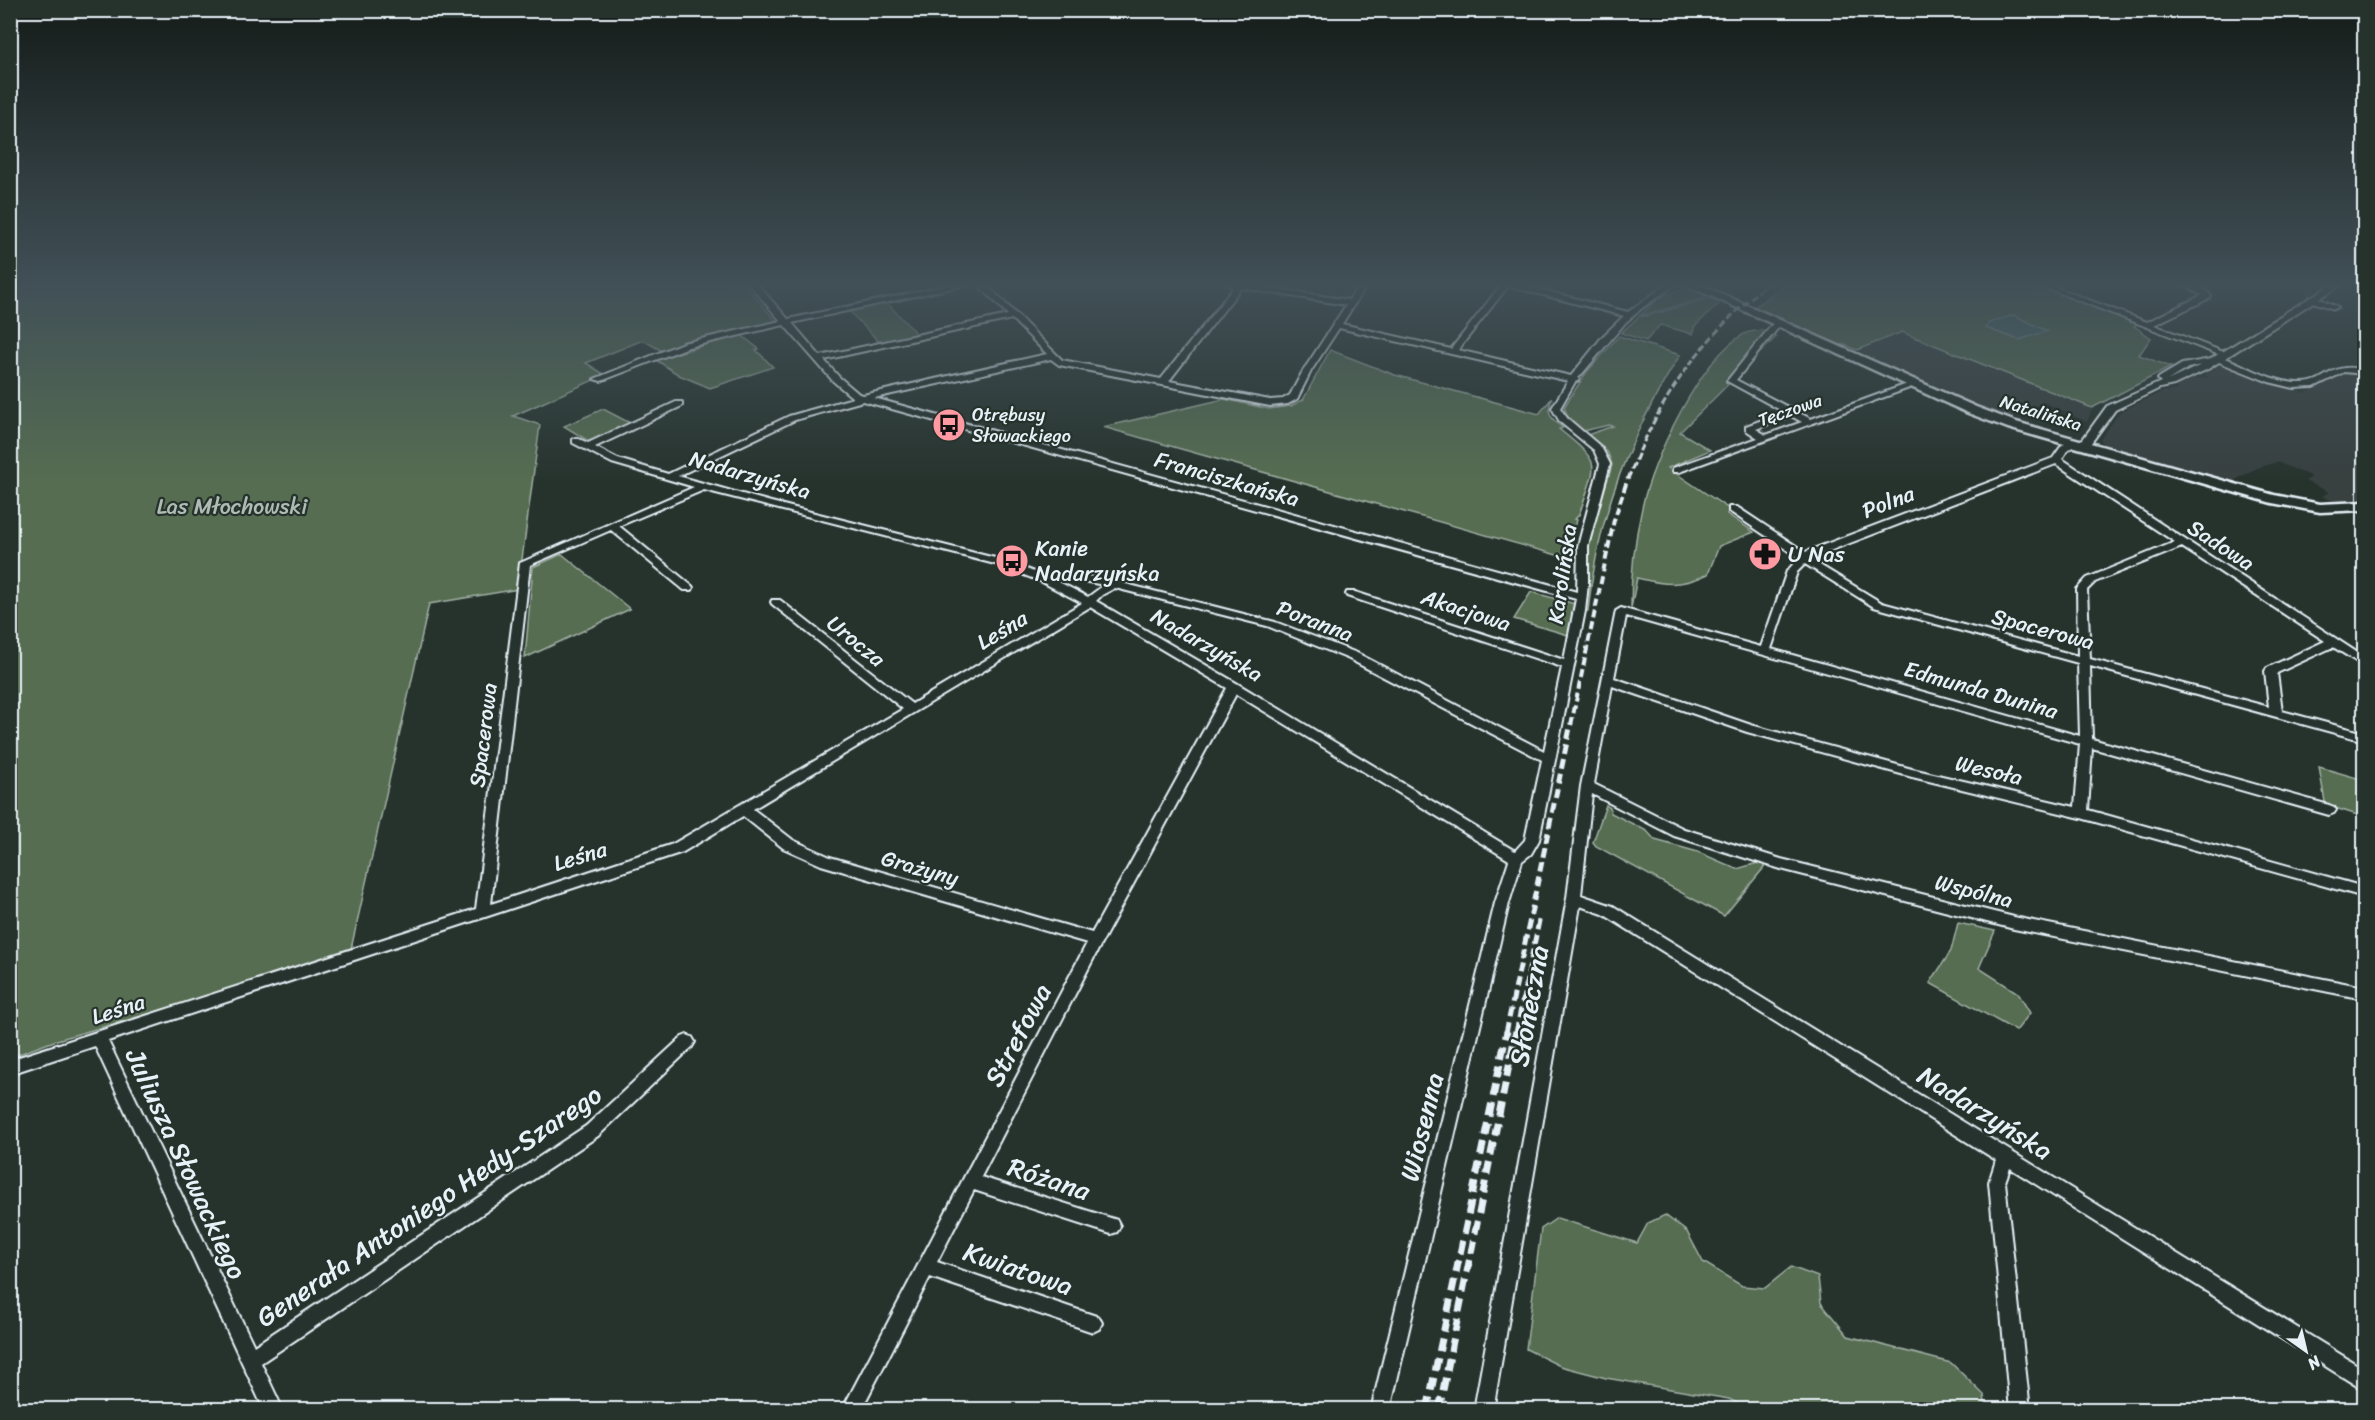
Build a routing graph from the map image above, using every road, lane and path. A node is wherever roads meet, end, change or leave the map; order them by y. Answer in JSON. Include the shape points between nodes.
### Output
{"nodes":[{"id":1,"x":672,"y":350,"type":"edge"},
{"id":2,"x":811,"y":350,"type":"edge"},
{"id":3,"x":858,"y":350,"type":"edge"},
{"id":4,"x":1045,"y":350,"type":"edge"},
{"id":5,"x":1188,"y":350,"type":"edge"},
{"id":6,"x":1321,"y":350,"type":"edge"},
{"id":7,"x":1456,"y":350,"type":"edge"},
{"id":8,"x":1597,"y":350,"type":"edge"},
{"id":9,"x":1756,"y":350,"type":"edge"},
{"id":10,"x":1840,"y":350,"type":"edge"},
{"id":11,"x":2204,"y":350,"type":"edge"},
{"id":12,"x":2230,"y":350,"type":"edge"},
{"id":13,"x":1050,"y":356,"type":"junction"},
{"id":14,"x":2219,"y":357,"type":"junction"},
{"id":15,"x":818,"y":359,"type":"junction"},
{"id":16,"x":2364,"y":372,"type":"edge"},
{"id":17,"x":598,"y":379,"type":"dead end"},
{"id":18,"x":1575,"y":380,"type":"junction"},
{"id":19,"x":1162,"y":383,"type":"junction"},
{"id":20,"x":1916,"y":384,"type":"junction"},
{"id":21,"x":863,"y":398,"type":"junction"},
{"id":22,"x":679,"y":404,"type":"dead end"},
{"id":23,"x":1792,"y":412,"type":"junction"},
{"id":24,"x":1808,"y":421,"type":"junction"},
{"id":25,"x":1763,"y":437,"type":"junction"},
{"id":26,"x":576,"y":441,"type":"dead end"},
{"id":27,"x":2077,"y":443,"type":"junction"},
{"id":28,"x":587,"y":447,"type":"junction"},
{"id":29,"x":2057,"y":460,"type":"junction"},
{"id":30,"x":1676,"y":470,"type":"dead end"},
{"id":31,"x":671,"y":476,"type":"junction"},
{"id":32,"x":704,"y":486,"type":"junction"},
{"id":33,"x":2364,"y":506,"type":"edge"},
{"id":34,"x":1733,"y":509,"type":"dead end"},
{"id":35,"x":614,"y":527,"type":"junction"},
{"id":36,"x":2183,"y":543,"type":"junction"},
{"id":37,"x":1803,"y":558,"type":"junction"},
{"id":38,"x":1046,"y":580,"type":"junction"},
{"id":39,"x":1114,"y":584,"type":"junction"},
{"id":40,"x":688,"y":588,"type":"dead end"},
{"id":41,"x":1351,"y":594,"type":"dead end"},
{"id":42,"x":1582,"y":597,"type":"junction"},
{"id":43,"x":1090,"y":602,"type":"junction"},
{"id":44,"x":776,"y":603,"type":"dead end"},
{"id":45,"x":1621,"y":611,"type":"joint"},
{"id":46,"x":2333,"y":642,"type":"junction"},
{"id":47,"x":1765,"y":651,"type":"junction"},
{"id":48,"x":2085,"y":662,"type":"junction"},
{"id":49,"x":2364,"y":662,"type":"edge"},
{"id":50,"x":1568,"y":664,"type":"junction"},
{"id":51,"x":1607,"y":680,"type":"junction"},
{"id":52,"x":1234,"y":687,"type":"junction"},
{"id":53,"x":911,"y":710,"type":"junction"},
{"id":54,"x":2276,"y":713,"type":"junction"},
{"id":55,"x":2364,"y":737,"type":"edge"},
{"id":56,"x":2086,"y":741,"type":"junction"},
{"id":57,"x":1550,"y":759,"type":"junction"},
{"id":58,"x":1587,"y":786,"type":"junction"},
{"id":59,"x":745,"y":810,"type":"junction"},
{"id":60,"x":2329,"y":810,"type":"dead end"},
{"id":61,"x":2081,"y":813,"type":"junction"},
{"id":62,"x":1516,"y":858,"type":"junction"},
{"id":63,"x":2364,"y":892,"type":"edge"},
{"id":64,"x":1574,"y":898,"type":"junction"},
{"id":65,"x":483,"y":911,"type":"junction"},
{"id":66,"x":1096,"y":940,"type":"junction"},
{"id":67,"x":2364,"y":993,"type":"edge"},
{"id":68,"x":99,"y":1039,"type":"junction"},
{"id":69,"x":687,"y":1042,"type":"dead end"},
{"id":70,"x":10,"y":1068,"type":"edge"},
{"id":71,"x":2005,"y":1157,"type":"junction"},
{"id":72,"x":970,"y":1181,"type":"junction"},
{"id":73,"x":1111,"y":1226,"type":"dead end"},
{"id":74,"x":926,"y":1267,"type":"junction"},
{"id":75,"x":1094,"y":1323,"type":"dead end"},
{"id":76,"x":251,"y":1359,"type":"junction"},
{"id":77,"x":2364,"y":1379,"type":"edge"},
{"id":78,"x":274,"y":1410,"type":"edge"},
{"id":79,"x":851,"y":1410,"type":"edge"},
{"id":80,"x":1380,"y":1410,"type":"edge"},
{"id":81,"x":1483,"y":1410,"type":"edge"},
{"id":82,"x":2020,"y":1410,"type":"edge"}],
"edges":[{"from":1,"to":17,"type":"street"},
{"from":2,"to":15,"type":"street"},
{"from":3,"to":15,"type":"street"},
{"from":4,"to":13,"type":"street"},
{"from":5,"to":19,"type":"street"},
{"from":6,"to":19,"type":"street","via":[[1294,397],[1285,402],[1267,403]]},
{"from":7,"to":18,"type":"street"},
{"from":8,"to":18,"type":"street","name":"Karolińska"},
{"from":9,"to":23,"type":"street","via":[[1731,381]]},
{"from":10,"to":20,"type":"main road","name":"Natalińska"},
{"from":11,"to":14,"type":"street"},
{"from":12,"to":14,"type":"street"},
{"from":13,"to":19,"type":"street","via":[[1066,365]]},
{"from":13,"to":21,"type":"street"},
{"from":14,"to":16,"type":"street","via":[[2298,386],[2314,384],[2336,370]]},
{"from":14,"to":27,"type":"street","via":[[2171,383],[2158,385],[2111,408],[2087,441]]},
{"from":15,"to":21,"type":"street","via":[[846,389]]},
{"from":18,"to":42,"type":"street","name":"Karolińska","via":[[1557,411],[1598,450],[1605,464],[1583,546]]},
{"from":20,"to":24,"type":"street","name":"Tęczowa"},
{"from":20,"to":27,"type":"main road","name":"Natalińska","via":[[1998,420]]},
{"from":21,"to":31,"type":"street","via":[[786,420]]},
{"from":21,"to":42,"type":"street","name":"Franciszkańska"},
{"from":22,"to":28,"type":"street"},
{"from":23,"to":24,"type":"street"},
{"from":23,"to":25,"type":"street","via":[[1749,428]]},
{"from":24,"to":25,"type":"street","name":"Tęczowa"},
{"from":25,"to":30,"type":"street","name":"Tęczowa"},
{"from":26,"to":28,"type":"street","name":"Nadarzyńska"},
{"from":27,"to":29,"type":"street","name":"Polna","via":[[2065,447]]},
{"from":27,"to":33,"type":"main road","name":"Natalińska","via":[[2299,505]]},
{"from":28,"to":31,"type":"street","name":"Nadarzyńska","via":[[615,461]]},
{"from":29,"to":36,"type":"street","name":"Sadowa"},
{"from":29,"to":37,"type":"street","name":"Polna"},
{"from":31,"to":32,"type":"street","name":"Nadarzyńska"},
{"from":32,"to":35,"type":"street"},
{"from":32,"to":38,"type":"street","name":"Nadarzyńska","via":[[999,562]]},
{"from":34,"to":37,"type":"street","name":"Spacerowa"},
{"from":35,"to":40,"type":"street"},
{"from":35,"to":65,"type":"street","name":"Spacerowa","via":[[525,563]]},
{"from":36,"to":46,"type":"street","name":"Sadowa"},
{"from":36,"to":48,"type":"street","via":[[2091,580],[2082,589]]},
{"from":37,"to":47,"type":"street","via":[[1792,571]]},
{"from":37,"to":48,"type":"street","name":"Spacerowa","via":[[1878,605]]},
{"from":38,"to":39,"type":"street","name":"Poranna","via":[[1072,576]]},
{"from":38,"to":43,"type":"street","name":"Nadarzyńska"},
{"from":39,"to":43,"type":"street","name":"Leśna"},
{"from":39,"to":57,"type":"street","name":"Poranna","via":[[1271,624],[1353,656]]},
{"from":41,"to":50,"type":"street","name":"Akacjowa"},
{"from":42,"to":50,"type":"street","name":"Karolińska"},
{"from":43,"to":52,"type":"street","name":"Nadarzyńska"},
{"from":43,"to":53,"type":"street","name":"Leśna"},
{"from":44,"to":53,"type":"street","name":"Urocza"},
{"from":45,"to":47,"type":"street","name":"Edmunda Dunina"},
{"from":45,"to":51,"type":"street","name":"Słoneczna"},
{"from":46,"to":49,"type":"street","name":"Sadowa"},
{"from":46,"to":54,"type":"street","via":[[2271,671]]},
{"from":47,"to":56,"type":"street","name":"Edmunda Dunina"},
{"from":48,"to":54,"type":"street","name":"Spacerowa"},
{"from":48,"to":56,"type":"street"},
{"from":50,"to":57,"type":"street","name":"Karolińska"},
{"from":51,"to":58,"type":"street","name":"Słoneczna"},
{"from":51,"to":61,"type":"street","name":"Wesoła","via":[[1747,728]]},
{"from":52,"to":62,"type":"street","name":"Nadarzyńska"},
{"from":52,"to":66,"type":"street","name":"Strefowa"},
{"from":53,"to":59,"type":"street","name":"Leśna"},
{"from":54,"to":55,"type":"street","name":"Spacerowa"},
{"from":56,"to":60,"type":"street","name":"Edmunda Dunina"},
{"from":56,"to":61,"type":"street"},
{"from":57,"to":62,"type":"street","name":"Karolińska","via":[[1532,840]]},
{"from":58,"to":64,"type":"street","name":"Słoneczna"},
{"from":58,"to":67,"type":"street","name":"Wspólna","via":[[1679,833],[1781,864],[2014,923]]},
{"from":59,"to":65,"type":"street","name":"Leśna","via":[[672,851]]},
{"from":59,"to":66,"type":"street","name":"Grażyny","via":[[789,844],[826,861]]},
{"from":61,"to":63,"type":"street","name":"Wesoła"},
{"from":62,"to":80,"type":"street","name":"Wiosenna"},
{"from":64,"to":71,"type":"street","name":"Nadarzyńska","via":[[1608,910]]},
{"from":64,"to":81,"type":"street","name":"Słoneczna"},
{"from":65,"to":68,"type":"street","name":"Leśna"},
{"from":66,"to":72,"type":"street","name":"Strefowa"},
{"from":68,"to":70,"type":"street","name":"Leśna"},
{"from":68,"to":76,"type":"street","name":"Juliusza Słowackiego"},
{"from":69,"to":76,"type":"street","name":"Generała Antoniego Hedy-Szarego","via":[[592,1131]]},
{"from":71,"to":77,"type":"street","name":"Nadarzyńska"},
{"from":71,"to":82,"type":"street","via":[[1997,1182]]},
{"from":72,"to":73,"type":"street","name":"Różana"},
{"from":72,"to":74,"type":"street","name":"Strefowa"},
{"from":74,"to":75,"type":"street","name":"Kwiatowa"},
{"from":74,"to":79,"type":"street","name":"Strefowa"},
{"from":76,"to":78,"type":"street","name":"Juliusza Słowackiego"}]}
